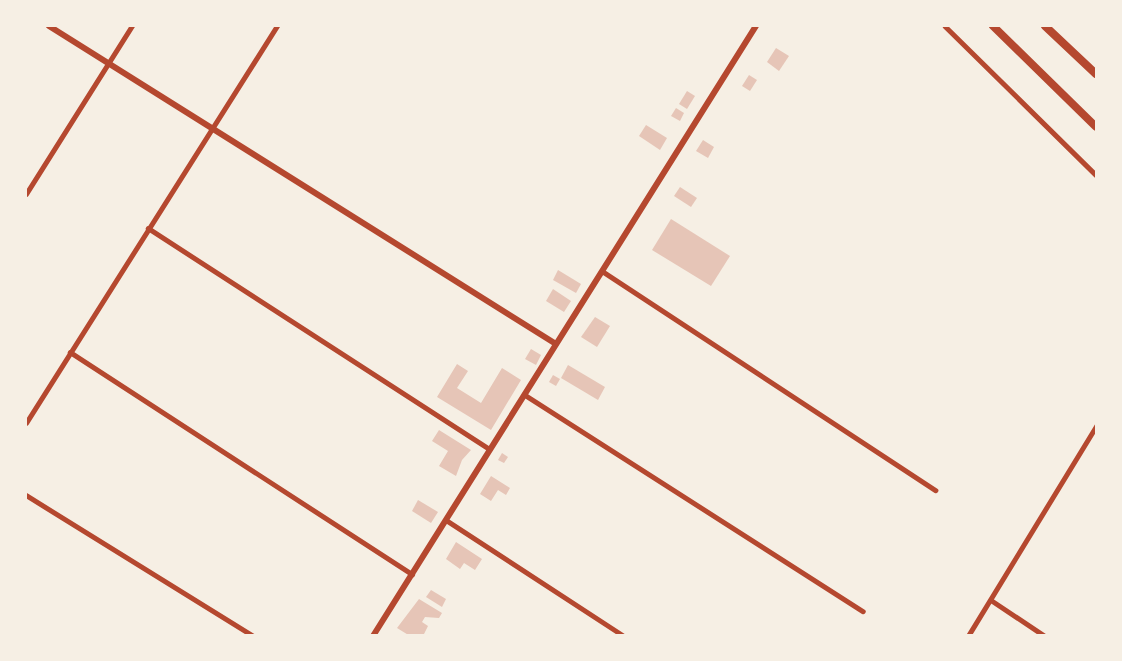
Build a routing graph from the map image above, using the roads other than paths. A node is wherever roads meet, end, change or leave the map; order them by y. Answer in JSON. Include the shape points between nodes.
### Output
{"nodes":[{"id":1,"x":49,"y":26,"type":"edge"},
{"id":2,"x":132,"y":26,"type":"edge"},
{"id":3,"x":277,"y":26,"type":"edge"},
{"id":4,"x":756,"y":26,"type":"edge"},
{"id":5,"x":945,"y":26,"type":"edge"},
{"id":6,"x":993,"y":26,"type":"edge"},
{"id":7,"x":1045,"y":26,"type":"edge"},
{"id":8,"x":108,"y":63,"type":"junction"},
{"id":9,"x":1096,"y":74,"type":"edge"},
{"id":10,"x":1096,"y":128,"type":"edge"},
{"id":11,"x":212,"y":129,"type":"junction"},
{"id":12,"x":1096,"y":175,"type":"edge"},
{"id":13,"x":26,"y":194,"type":"edge"},
{"id":14,"x":148,"y":228,"type":"junction"},
{"id":15,"x":602,"y":271,"type":"junction"},
{"id":16,"x":556,"y":344,"type":"junction"},
{"id":17,"x":70,"y":352,"type":"junction"},
{"id":18,"x":525,"y":394,"type":"junction"},
{"id":19,"x":26,"y":423,"type":"edge"},
{"id":20,"x":1096,"y":426,"type":"edge"},
{"id":21,"x":490,"y":449,"type":"junction"},
{"id":22,"x":936,"y":490,"type":"dead end"},
{"id":23,"x":26,"y":495,"type":"edge"},
{"id":24,"x":446,"y":520,"type":"junction"},
{"id":25,"x":412,"y":574,"type":"junction"},
{"id":26,"x":991,"y":600,"type":"junction"},
{"id":27,"x":863,"y":611,"type":"dead end"},
{"id":28,"x":253,"y":636,"type":"edge"},
{"id":29,"x":373,"y":636,"type":"edge"},
{"id":30,"x":624,"y":636,"type":"edge"},
{"id":31,"x":968,"y":636,"type":"edge"},
{"id":32,"x":1045,"y":636,"type":"edge"}],
"edges":[{"from":1,"to":8,"type":"street"},
{"from":2,"to":8,"type":"street"},
{"from":3,"to":11,"type":"street"},
{"from":4,"to":15,"type":"street"},
{"from":5,"to":12,"type":"street"},
{"from":6,"to":10,"type":"highway"},
{"from":7,"to":9,"type":"highway"},
{"from":8,"to":11,"type":"street"},
{"from":8,"to":13,"type":"street"},
{"from":11,"to":14,"type":"street"},
{"from":11,"to":16,"type":"street"},
{"from":14,"to":17,"type":"street"},
{"from":14,"to":21,"type":"street"},
{"from":15,"to":16,"type":"street"},
{"from":15,"to":22,"type":"street"},
{"from":16,"to":18,"type":"street"},
{"from":17,"to":19,"type":"street"},
{"from":17,"to":25,"type":"street"},
{"from":18,"to":21,"type":"street"},
{"from":18,"to":27,"type":"street"},
{"from":20,"to":26,"type":"street"},
{"from":21,"to":24,"type":"street"},
{"from":23,"to":28,"type":"street"},
{"from":24,"to":25,"type":"street"},
{"from":24,"to":30,"type":"street"},
{"from":25,"to":29,"type":"street"},
{"from":26,"to":31,"type":"street"},
{"from":26,"to":32,"type":"street"}]}
